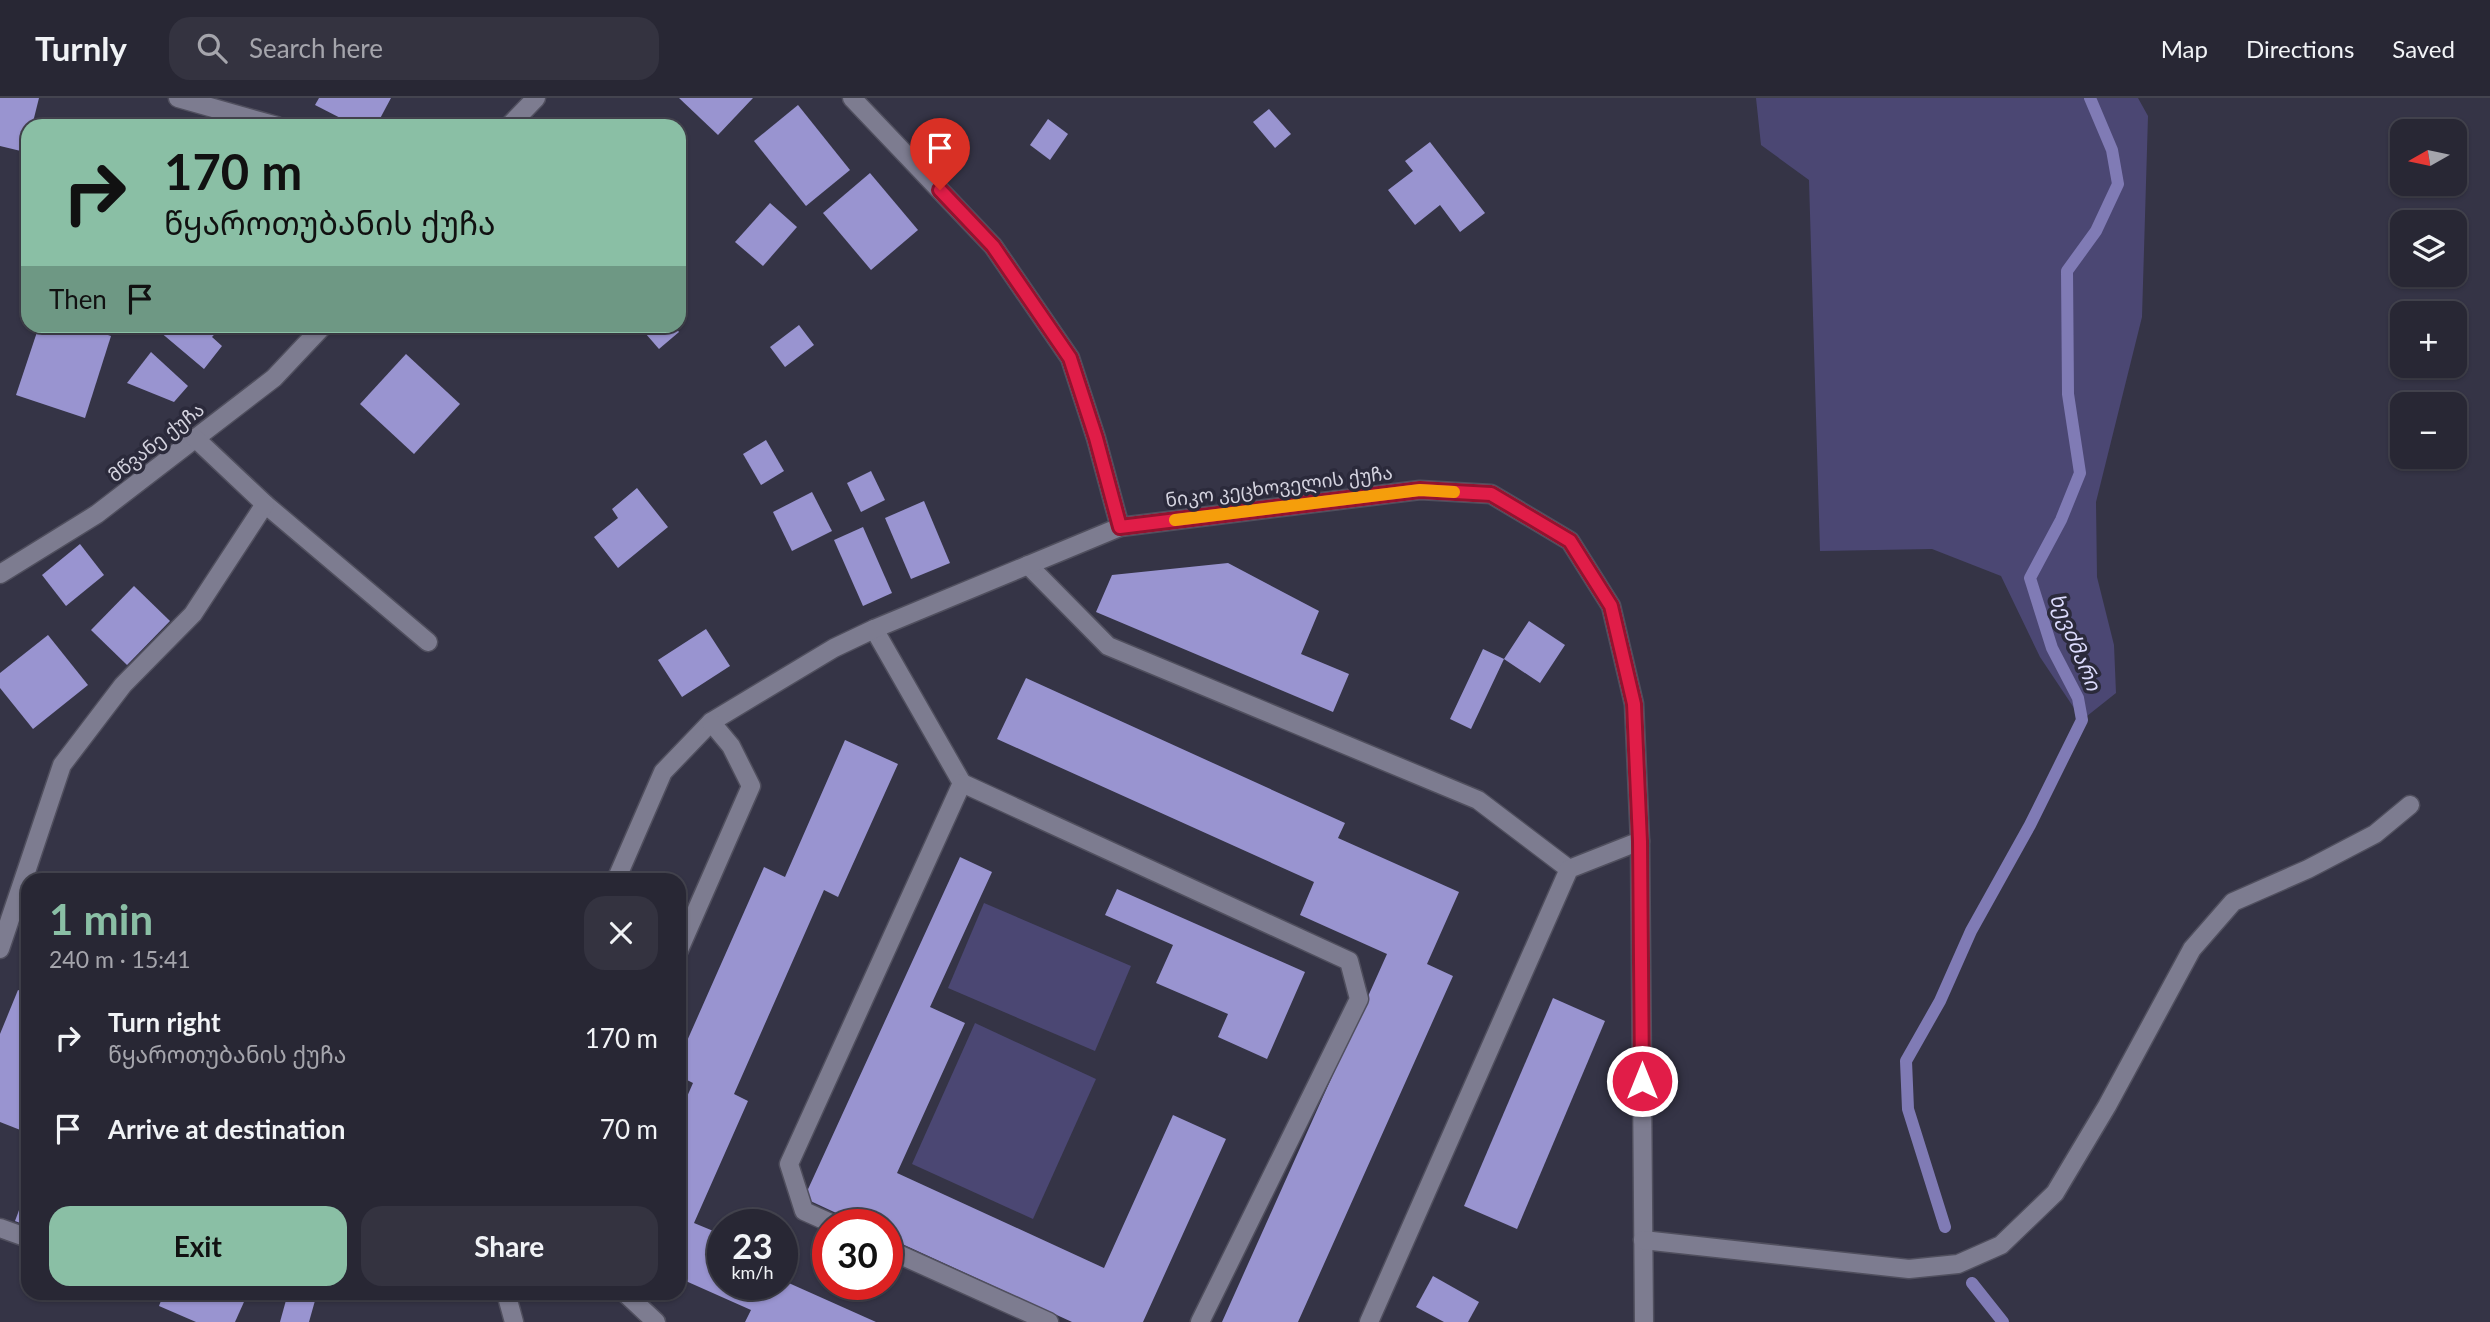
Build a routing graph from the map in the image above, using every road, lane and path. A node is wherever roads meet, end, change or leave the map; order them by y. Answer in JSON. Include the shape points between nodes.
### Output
{"nodes":[{"id":1,"x":177,"y":98,"type":"edge"},
{"id":2,"x":536,"y":98,"type":"edge"},
{"id":3,"x":852,"y":98,"type":"edge"},
{"id":4,"x":252,"y":119,"type":"edge"},
{"id":5,"x":516,"y":119,"type":"edge"},
{"id":6,"x":316,"y":333,"type":"edge"},
{"id":7,"x":195,"y":438,"type":"junction"},
{"id":8,"x":265,"y":504,"type":"junction"},
{"id":9,"x":1120,"y":527,"type":"junction"},
{"id":10,"x":1028,"y":565,"type":"junction"},
{"id":11,"x":1,"y":572,"type":"edge"},
{"id":12,"x":874,"y":629,"type":"junction"},
{"id":13,"x":428,"y":642,"type":"dead end"},
{"id":14,"x":710,"y":722,"type":"junction"},
{"id":15,"x":962,"y":783,"type":"junction"},
{"id":16,"x":2410,"y":805,"type":"dead end"},
{"id":17,"x":1640,"y":841,"type":"junction"},
{"id":18,"x":1569,"y":869,"type":"junction"},
{"id":19,"x":26,"y":873,"type":"edge"},
{"id":20,"x":619,"y":873,"type":"edge"},
{"id":21,"x":21,"y":888,"type":"edge"},
{"id":22,"x":686,"y":934,"type":"edge"},
{"id":23,"x":3,"y":942,"type":"edge"},
{"id":24,"x":812,"y":1215,"type":"edge"},
{"id":25,"x":0,"y":1228,"type":"edge"},
{"id":26,"x":21,"y":1236,"type":"edge"},
{"id":27,"x":1643,"y":1240,"type":"junction"},
{"id":28,"x":903,"y":1255,"type":"edge"},
{"id":29,"x":508,"y":1300,"type":"edge"},
{"id":30,"x":632,"y":1300,"type":"edge"},
{"id":31,"x":514,"y":1322,"type":"edge"},
{"id":32,"x":656,"y":1322,"type":"edge"},
{"id":33,"x":1049,"y":1322,"type":"edge"},
{"id":34,"x":1200,"y":1322,"type":"edge"},
{"id":35,"x":1369,"y":1322,"type":"edge"},
{"id":36,"x":1644,"y":1322,"type":"edge"}],
"edges":[{"from":1,"to":4,"type":"street"},
{"from":2,"to":5,"type":"street"},
{"from":3,"to":9,"type":"street","via":[[993,246],[1070,358]]},
{"from":6,"to":7,"type":"street","name":"მწვანე ქუჩა","via":[[274,378]]},
{"from":7,"to":8,"type":"street"},
{"from":7,"to":11,"type":"street","name":"მწვანე ქუჩა","via":[[97,514]]},
{"from":8,"to":13,"type":"street"},
{"from":8,"to":19,"type":"street","via":[[193,614],[123,685],[62,765]]},
{"from":9,"to":10,"type":"street","name":"ნიკო კეცხოველის ქუჩა"},
{"from":9,"to":17,"type":"street","name":"ნიკო კეცხოველის ქუჩა","via":[[1420,490],[1491,494],[1570,541],[1611,606],[1634,704]]},
{"from":10,"to":12,"type":"street","name":"ნიკო კეცხოველის ქუჩა"},
{"from":10,"to":18,"type":"street","via":[[1108,646],[1478,800]]},
{"from":12,"to":14,"type":"street","name":"ნიკო კეცხოველის ქუჩა"},
{"from":12,"to":15,"type":"street"},
{"from":14,"to":20,"type":"street","name":"ნიკო კეცხოველის ქუჩა","via":[[663,772]]},
{"from":14,"to":22,"type":"street","via":[[731,746],[751,786]]},
{"from":15,"to":24,"type":"street","via":[[789,1164],[804,1211]]},
{"from":15,"to":34,"type":"street","via":[[1349,961],[1359,999]]},
{"from":16,"to":27,"type":"street","via":[[2375,834],[2233,902],[2192,949],[2055,1193],[2001,1245],[1958,1264],[1909,1269]]},
{"from":17,"to":18,"type":"street"},
{"from":17,"to":27,"type":"street","name":"ნიკო კეცხოველის ქუჩა"},
{"from":18,"to":35,"type":"street"},
{"from":21,"to":23,"type":"street"},
{"from":25,"to":26,"type":"street"},
{"from":27,"to":36,"type":"street","name":"ნიკო კეცხოველის ქუჩა"},
{"from":28,"to":33,"type":"street"},
{"from":29,"to":31,"type":"street"},
{"from":30,"to":32,"type":"street"}]}
